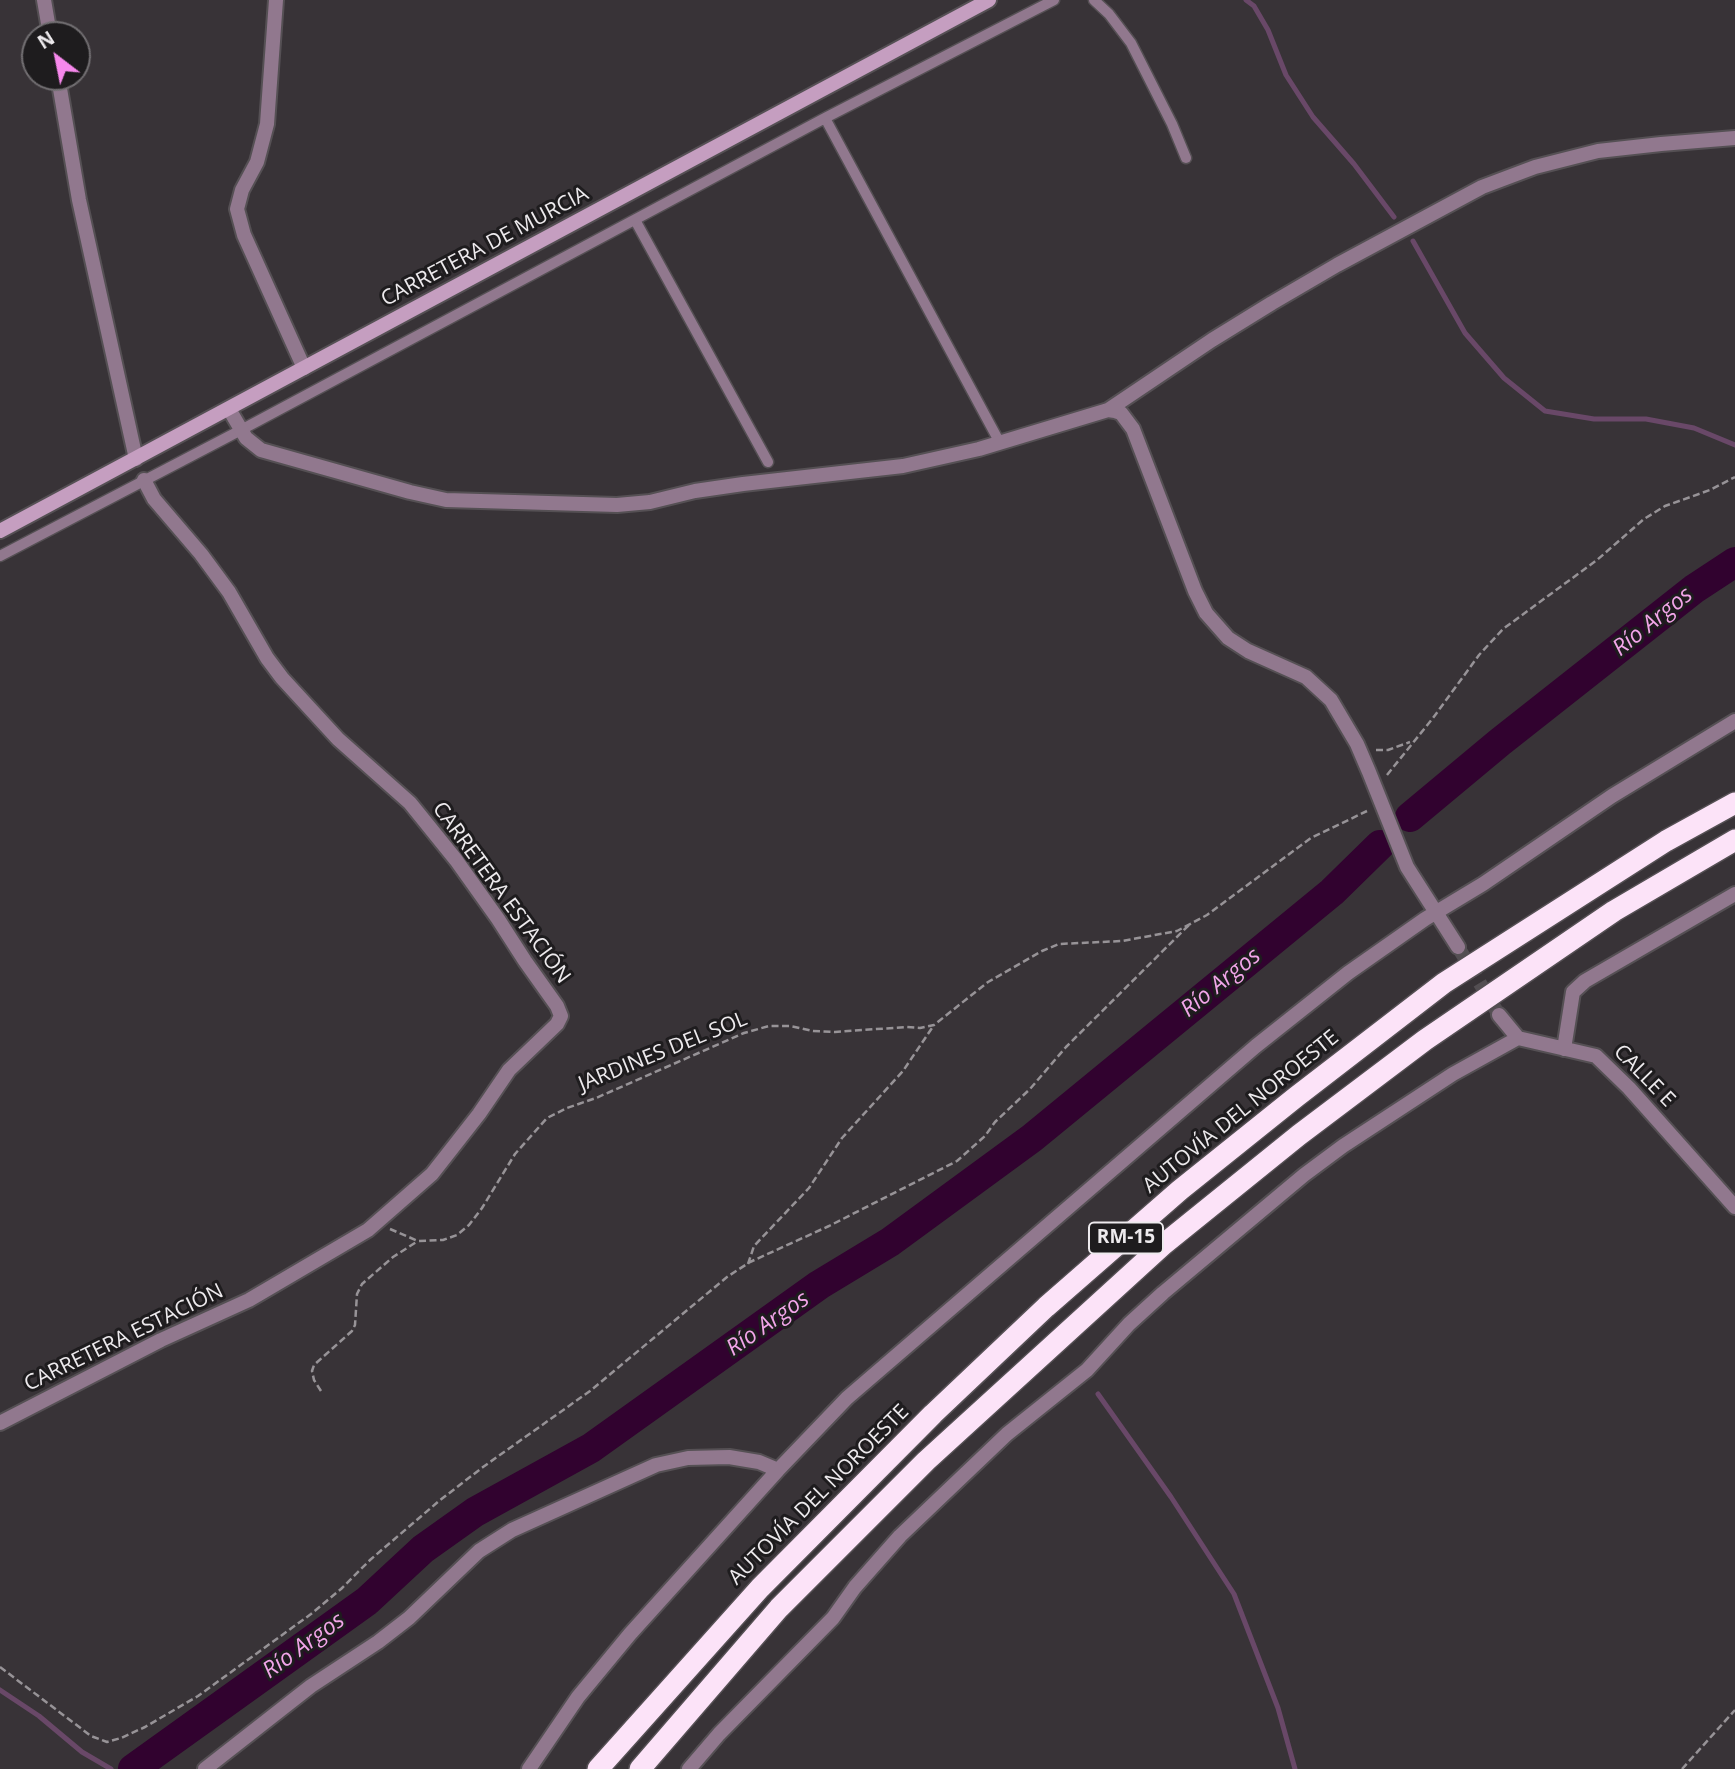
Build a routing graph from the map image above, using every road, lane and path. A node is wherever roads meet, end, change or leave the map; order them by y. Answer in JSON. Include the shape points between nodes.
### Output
{"nodes":[{"id":1,"x":44,"y":0,"type":"edge"},
{"id":2,"x":276,"y":0,"type":"edge"},
{"id":3,"x":989,"y":0,"type":"edge"},
{"id":4,"x":1054,"y":0,"type":"edge"},
{"id":5,"x":1094,"y":0,"type":"edge"},
{"id":6,"x":48,"y":21,"type":"edge"},
{"id":7,"x":60,"y":91,"type":"edge"},
{"id":8,"x":825,"y":118,"type":"junction"},
{"id":9,"x":1735,"y":138,"type":"edge"},
{"id":10,"x":1186,"y":158,"type":"dead end"},
{"id":11,"x":635,"y":220,"type":"junction"},
{"id":12,"x":304,"y":368,"type":"junction"},
{"id":13,"x":229,"y":409,"type":"junction"},
{"id":14,"x":1108,"y":410,"type":"junction"},
{"id":15,"x":241,"y":430,"type":"junction"},
{"id":16,"x":1000,"y":443,"type":"junction"},
{"id":17,"x":136,"y":459,"type":"junction"},
{"id":18,"x":768,"y":462,"type":"dead end"},
{"id":19,"x":1735,"y":477,"type":"edge"},
{"id":20,"x":144,"y":480,"type":"junction"},
{"id":21,"x":0,"y":531,"type":"edge"},
{"id":22,"x":0,"y":556,"type":"edge"},
{"id":23,"x":1735,"y":721,"type":"edge"},
{"id":24,"x":1355,"y":740,"type":"junction"},
{"id":25,"x":1413,"y":741,"type":"junction"},
{"id":26,"x":1377,"y":789,"type":"junction"},
{"id":27,"x":1735,"y":803,"type":"edge"},
{"id":28,"x":1383,"y":805,"type":"junction"},
{"id":29,"x":1735,"y":840,"type":"edge"},
{"id":30,"x":1735,"y":894,"type":"edge"},
{"id":31,"x":1436,"y":912,"type":"junction"},
{"id":32,"x":1189,"y":925,"type":"junction"},
{"id":33,"x":1458,"y":947,"type":"tunnel mouth"},
{"id":34,"x":1499,"y":1015,"type":"tunnel mouth"},
{"id":35,"x":934,"y":1025,"type":"junction"},
{"id":36,"x":1518,"y":1038,"type":"junction"},
{"id":37,"x":1564,"y":1049,"type":"junction"},
{"id":38,"x":1735,"y":1207,"type":"edge"},
{"id":39,"x":376,"y":1223,"type":"junction"},
{"id":40,"x":418,"y":1241,"type":"junction"},
{"id":41,"x":748,"y":1264,"type":"junction"},
{"id":42,"x":321,"y":1391,"type":"dead end"},
{"id":43,"x":0,"y":1423,"type":"edge"},
{"id":44,"x":778,"y":1470,"type":"junction"},
{"id":45,"x":0,"y":1667,"type":"edge"},
{"id":46,"x":1735,"y":1710,"type":"edge"},
{"id":47,"x":205,"y":1769,"type":"edge"},
{"id":48,"x":529,"y":1769,"type":"edge"},
{"id":49,"x":598,"y":1769,"type":"edge"},
{"id":50,"x":640,"y":1769,"type":"edge"},
{"id":51,"x":689,"y":1769,"type":"edge"},
{"id":52,"x":1682,"y":1769,"type":"edge"}],
"edges":[{"from":1,"to":6,"type":"street"},
{"from":2,"to":12,"type":"street","via":[[267,124],[237,209],[244,235]]},
{"from":3,"to":12,"type":"main road","name":"CARRETERA DE MURCIA"},
{"from":4,"to":8,"type":"lane"},
{"from":5,"to":10,"type":"lane","via":[[1131,43]]},
{"from":7,"to":17,"type":"street","via":[[79,200]]},
{"from":8,"to":11,"type":"lane"},
{"from":8,"to":16,"type":"lane"},
{"from":9,"to":14,"type":"street","via":[[1598,151],[1482,187],[1272,303]]},
{"from":11,"to":15,"type":"lane"},
{"from":11,"to":18,"type":"lane"},
{"from":12,"to":13,"type":"main road","name":"CARRETERA DE MURCIA"},
{"from":13,"to":15,"type":"street"},
{"from":13,"to":17,"type":"main road","name":"CARRETERA DE MURCIA"},
{"from":14,"to":16,"type":"street"},
{"from":14,"to":24,"type":"street","via":[[1121,413],[1133,429],[1195,591],[1211,620],[1248,651],[1322,689]]},
{"from":15,"to":16,"type":"street","via":[[254,445],[276,455],[446,500],[617,505],[743,484],[904,466]]},
{"from":15,"to":20,"type":"lane"},
{"from":17,"to":21,"type":"main road","name":"CARRETERA DE MURCIA"},
{"from":19,"to":25,"type":"path","via":[[1644,519],[1503,629]]},
{"from":20,"to":22,"type":"lane"},
{"from":20,"to":39,"type":"street","name":"CARRETERA ESTACIÓN","via":[[154,499],[229,592],[282,678],[338,739],[410,803],[470,879],[560,1011],[557,1024],[509,1070],[432,1174]]},
{"from":23,"to":31,"type":"street"},
{"from":24,"to":25,"type":"path","via":[[1369,750],[1388,750]]},
{"from":24,"to":26,"type":"street"},
{"from":25,"to":26,"type":"path"},
{"from":26,"to":28,"type":"street"},
{"from":27,"to":49,"type":"highway","name":"AUTOVÍA DEL NOROESTE","number":"RM-15","via":[[1666,841],[1444,984],[1180,1191],[1046,1307],[933,1414],[760,1588]]},
{"from":28,"to":31,"type":"street","via":[[1407,867]]},
{"from":28,"to":32,"type":"path","via":[[1311,838]]},
{"from":29,"to":50,"type":"highway","number":"RM-15","via":[[1614,911],[1425,1040],[1164,1244],[926,1461],[779,1608]]},
{"from":30,"to":37,"type":"street","via":[[1585,981],[1573,992]]},
{"from":31,"to":33,"type":"street"},
{"from":31,"to":44,"type":"street","via":[[1348,973],[1256,1046],[847,1398]]},
{"from":32,"to":35,"type":"path","via":[[1160,936],[1059,944],[988,982]]},
{"from":32,"to":41,"type":"path","via":[[957,1161]]},
{"from":34,"to":36,"type":"street"},
{"from":35,"to":40,"type":"path","name":"JARDINES DEL SOL","via":[[835,1032],[769,1026],[719,1043],[547,1118],[515,1154],[469,1226],[443,1240]]},
{"from":35,"to":41,"type":"path","via":[[903,1070],[842,1138],[809,1188],[754,1246]]},
{"from":36,"to":37,"type":"street","name":"CALLE E"},
{"from":36,"to":51,"type":"street","via":[[1453,1074],[1343,1146],[1163,1293],[1087,1370],[1007,1434],[900,1536],[833,1618]]},
{"from":37,"to":38,"type":"street","name":"CALLE E","via":[[1596,1056]]},
{"from":39,"to":40,"type":"path"},
{"from":39,"to":43,"type":"street","name":"CARRETERA ESTACIÓN","via":[[248,1300]]},
{"from":40,"to":42,"type":"path","via":[[362,1284],[352,1331],[314,1365],[314,1380]]},
{"from":41,"to":45,"type":"path","via":[[570,1406],[439,1501],[311,1614],[198,1696],[145,1727],[107,1742],[91,1736]]},
{"from":44,"to":47,"type":"street","via":[[729,1457],[656,1465],[512,1530],[479,1551],[409,1618],[311,1686]]},
{"from":44,"to":48,"type":"street","via":[[622,1644],[578,1697]]},
{"from":46,"to":52,"type":"path"}]}
